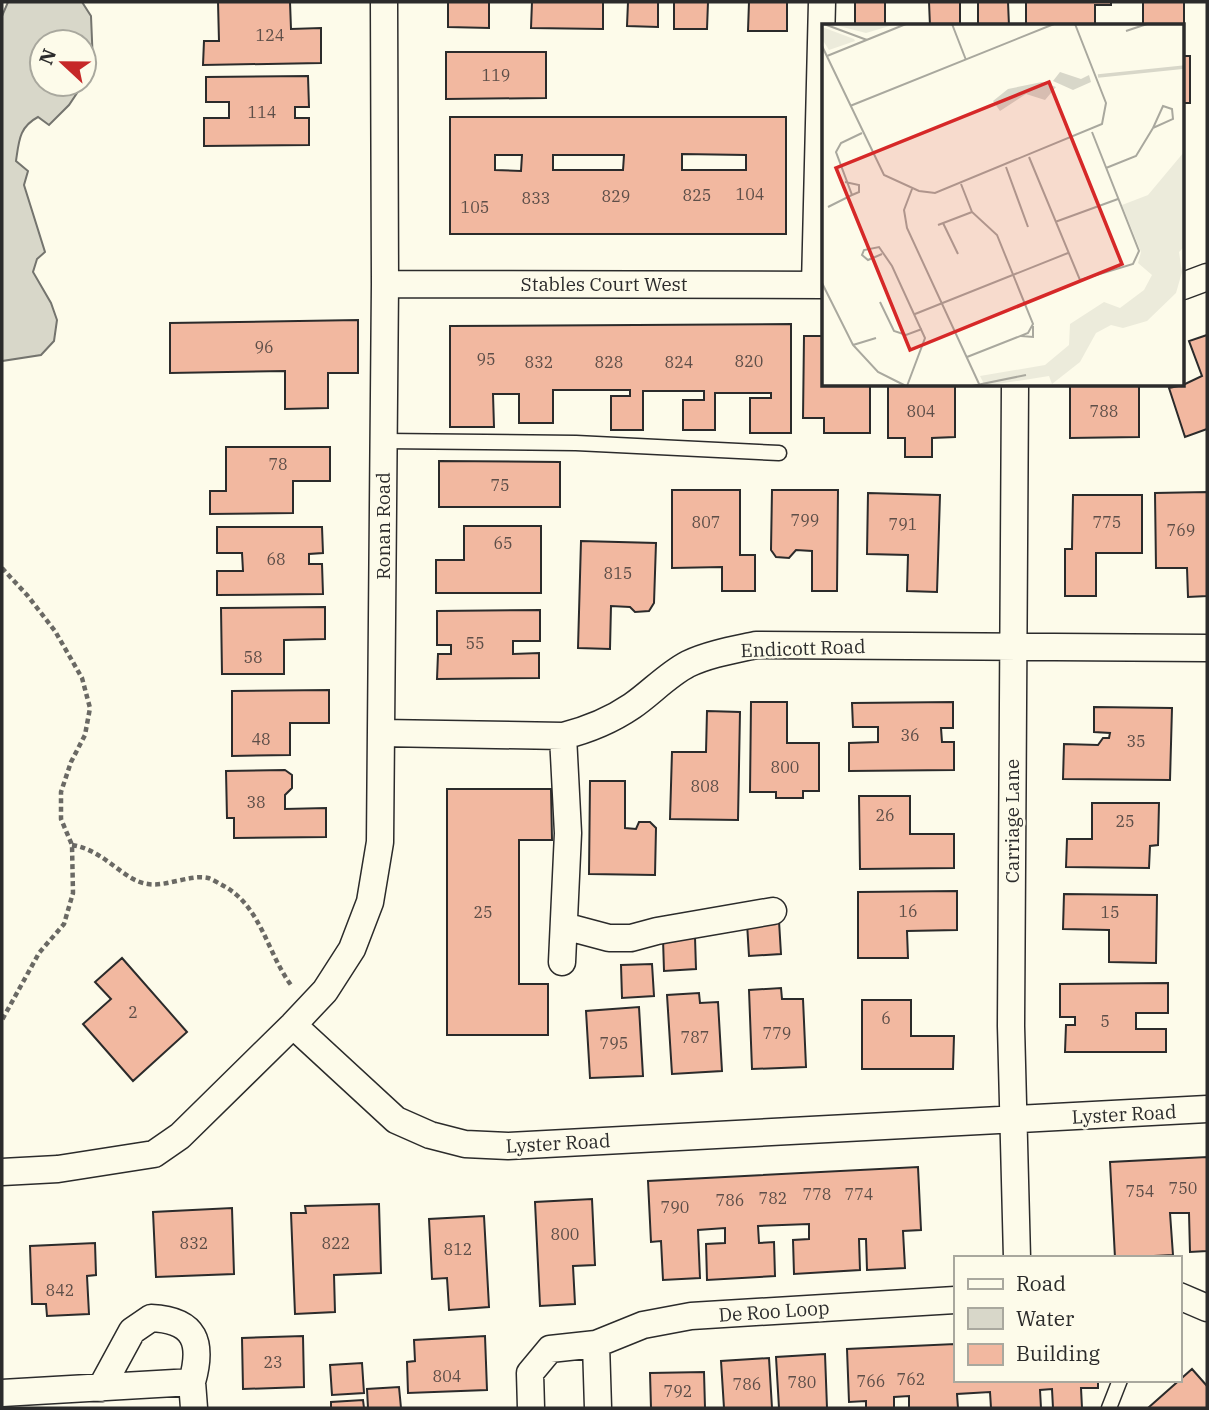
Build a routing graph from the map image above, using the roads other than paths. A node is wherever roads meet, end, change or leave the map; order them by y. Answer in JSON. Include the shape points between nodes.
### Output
{"nodes":[{"id":1,"x":384,"y":2,"type":"edge"},
{"id":2,"x":822,"y":2,"type":"edge"},
{"id":3,"x":1207,"y":277,"type":"edge"},
{"id":4,"x":385,"y":284,"type":"junction"},
{"id":5,"x":819,"y":285,"type":"edge"},
{"id":6,"x":1184,"y":286,"type":"edge"},
{"id":7,"x":1015,"y":387,"type":"edge"},
{"id":8,"x":383,"y":441,"type":"junction"},
{"id":9,"x":779,"y":453,"type":"dead end"},
{"id":10,"x":1014,"y":647,"type":"junction"},
{"id":11,"x":1207,"y":648,"type":"edge"},
{"id":12,"x":381,"y":733,"type":"junction"},
{"id":13,"x":562,"y":736,"type":"junction"},
{"id":14,"x":772,"y":911,"type":"dead end"},
{"id":15,"x":564,"y":926,"type":"junction"},
{"id":16,"x":562,"y":962,"type":"dead end"},
{"id":17,"x":301,"y":1017,"type":"junction"},
{"id":18,"x":1207,"y":1109,"type":"edge"},
{"id":19,"x":1013,"y":1121,"type":"junction"},
{"id":20,"x":2,"y":1172,"type":"edge"},
{"id":21,"x":1017,"y":1256,"type":"edge"},
{"id":22,"x":1181,"y":1297,"type":"edge"},
{"id":23,"x":954,"y":1300,"type":"edge"},
{"id":24,"x":1207,"y":1308,"type":"edge"},
{"id":25,"x":596,"y":1344,"type":"junction"},
{"id":26,"x":1119,"y":1382,"type":"edge"},
{"id":27,"x":101,"y":1388,"type":"junction"},
{"id":28,"x":2,"y":1393,"type":"edge"},
{"id":29,"x":193,"y":1395,"type":"edge"},
{"id":30,"x":531,"y":1408,"type":"edge"},
{"id":31,"x":598,"y":1408,"type":"edge"},
{"id":32,"x":1109,"y":1408,"type":"edge"}],
"edges":[{"from":1,"to":4,"type":"street","name":"Ronan Road"},
{"from":2,"to":5,"type":"street"},
{"from":3,"to":6,"type":"street"},
{"from":4,"to":5,"type":"street","name":"Stables Court West"},
{"from":4,"to":8,"type":"street","name":"Ronan Road"},
{"from":7,"to":10,"type":"street","name":"Carriage Lane"},
{"from":8,"to":9,"type":"lane","via":[[576,443]]},
{"from":8,"to":12,"type":"street","name":"Ronan Road"},
{"from":10,"to":11,"type":"street","name":"Endicott Road"},
{"from":10,"to":13,"type":"street","name":"Endicott Road","via":[[756,645],[720,652],[688,664],[591,729]]},
{"from":10,"to":19,"type":"street","name":"Carriage Lane"},
{"from":12,"to":13,"type":"street","name":"Endicott Road"},
{"from":12,"to":17,"type":"street","name":"Ronan Road","via":[[380,842],[370,902],[352,949],[325,991]]},
{"from":13,"to":15,"type":"street","via":[[568,833]]},
{"from":14,"to":15,"type":"street","via":[[631,938],[609,938]]},
{"from":15,"to":16,"type":"street"},
{"from":17,"to":19,"type":"street","name":"Lyster Road","via":[[396,1120],[465,1144],[508,1146]]},
{"from":17,"to":20,"type":"street","via":[[180,1136],[154,1154],[58,1169]]},
{"from":18,"to":19,"type":"street","name":"Lyster Road"},
{"from":19,"to":21,"type":"street","name":"Carriage Lane"},
{"from":22,"to":24,"type":"street"},
{"from":23,"to":25,"type":"street","name":"De Roo Loop","via":[[691,1316],[643,1325]]},
{"from":25,"to":30,"type":"street","name":"De Roo Loop","via":[[550,1349],[530,1373]]},
{"from":25,"to":31,"type":"street"},
{"from":26,"to":32,"type":"lane"},
{"from":27,"to":28,"type":"street"},
{"from":27,"to":29,"type":"street"},
{"from":27,"to":29,"type":"street","via":[[132,1331],[151,1318],[172,1321],[191,1332],[197,1342]]}]}
